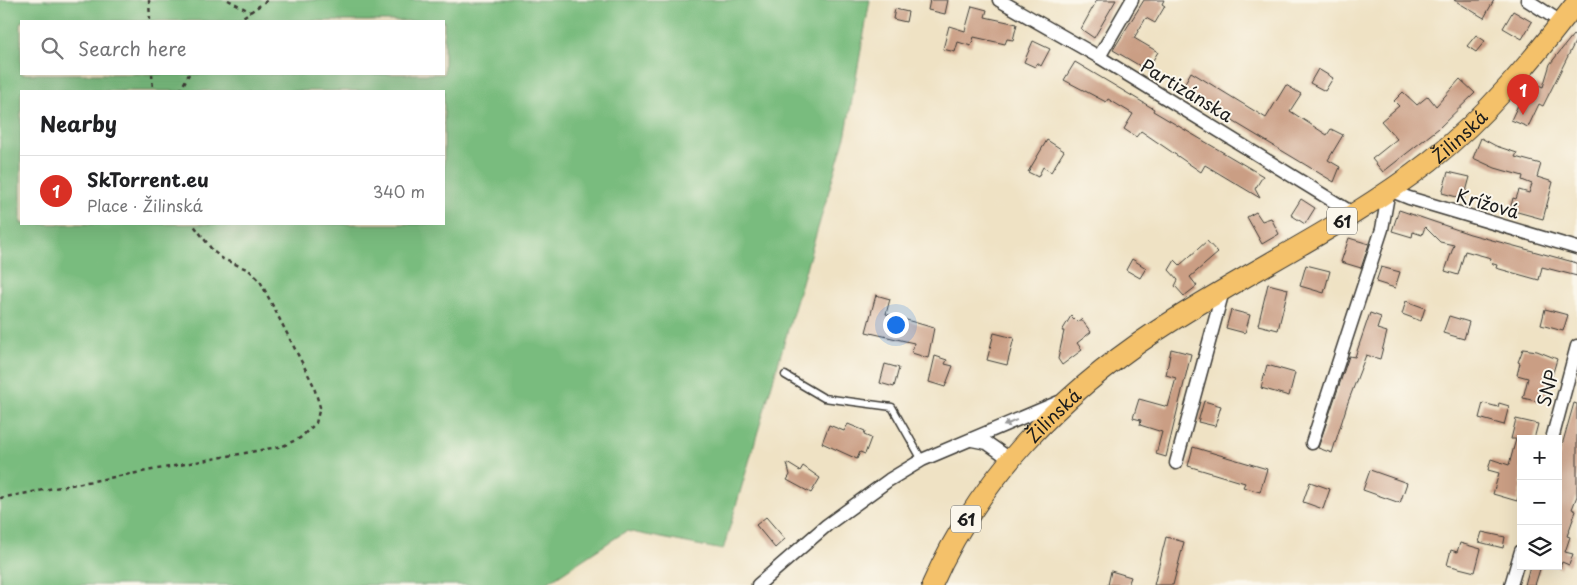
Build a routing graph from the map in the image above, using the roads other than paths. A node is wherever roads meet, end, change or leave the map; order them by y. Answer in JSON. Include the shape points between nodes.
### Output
{"nodes":[{"id":1,"x":999,"y":0,"type":"edge"},
{"id":2,"x":1132,"y":0,"type":"edge"},
{"id":3,"x":1527,"y":0,"type":"edge"},
{"id":4,"x":1577,"y":2,"type":"edge"},
{"id":5,"x":1562,"y":22,"type":"junction"},
{"id":6,"x":1099,"y":57,"type":"junction"},
{"id":7,"x":1389,"y":190,"type":"junction"},
{"id":8,"x":1354,"y":214,"type":"junction"},
{"id":9,"x":1577,"y":248,"type":"edge"},
{"id":10,"x":1223,"y":291,"type":"junction"},
{"id":11,"x":1577,"y":346,"type":"edge"},
{"id":12,"x":785,"y":375,"type":"dead end"},
{"id":13,"x":1071,"y":397,"type":"junction"},
{"id":14,"x":1553,"y":435,"type":"edge"},
{"id":15,"x":972,"y":440,"type":"junction"},
{"id":16,"x":1312,"y":443,"type":"dead end"},
{"id":17,"x":1010,"y":459,"type":"junction"},
{"id":18,"x":922,"y":460,"type":"junction"},
{"id":19,"x":1176,"y":463,"type":"dead end"},
{"id":20,"x":1517,"y":565,"type":"edge"},
{"id":21,"x":758,"y":585,"type":"edge"},
{"id":22,"x":932,"y":585,"type":"edge"},
{"id":23,"x":1511,"y":585,"type":"edge"}],
"edges":[{"from":1,"to":6,"type":"street","name":"Partizánska"},
{"from":2,"to":6,"type":"street"},
{"from":3,"to":5,"type":"street"},
{"from":4,"to":5,"type":"main road","name":"Žilinská","number":"61"},
{"from":5,"to":7,"type":"main road","name":"Žilinská","number":"61","via":[[1519,75],[1468,129]]},
{"from":6,"to":8,"type":"street","name":"Partizánska"},
{"from":7,"to":8,"type":"main road","name":"Žilinská","number":"61"},
{"from":7,"to":9,"type":"street","name":"Krížová"},
{"from":7,"to":16,"type":"street","via":[[1382,229]]},
{"from":8,"to":10,"type":"main road","name":"Žilinská","number":"61"},
{"from":10,"to":13,"type":"main road","name":"Žilinská","number":"61","via":[[1140,342]]},
{"from":10,"to":19,"type":"street"},
{"from":11,"to":14,"type":"street","name":"SNP"},
{"from":12,"to":18,"type":"lane","via":[[824,398],[892,407]]},
{"from":13,"to":15,"type":"street","one_way":true},
{"from":13,"to":17,"type":"main road","name":"Žilinská","number":"61"},
{"from":15,"to":17,"type":"street","via":[[987,443]]},
{"from":15,"to":18,"type":"street"},
{"from":17,"to":22,"type":"main road","name":"Žilinská","number":"61","via":[[977,501],[947,550]]},
{"from":18,"to":21,"type":"street","via":[[854,504]]},
{"from":20,"to":23,"type":"street"}]}
